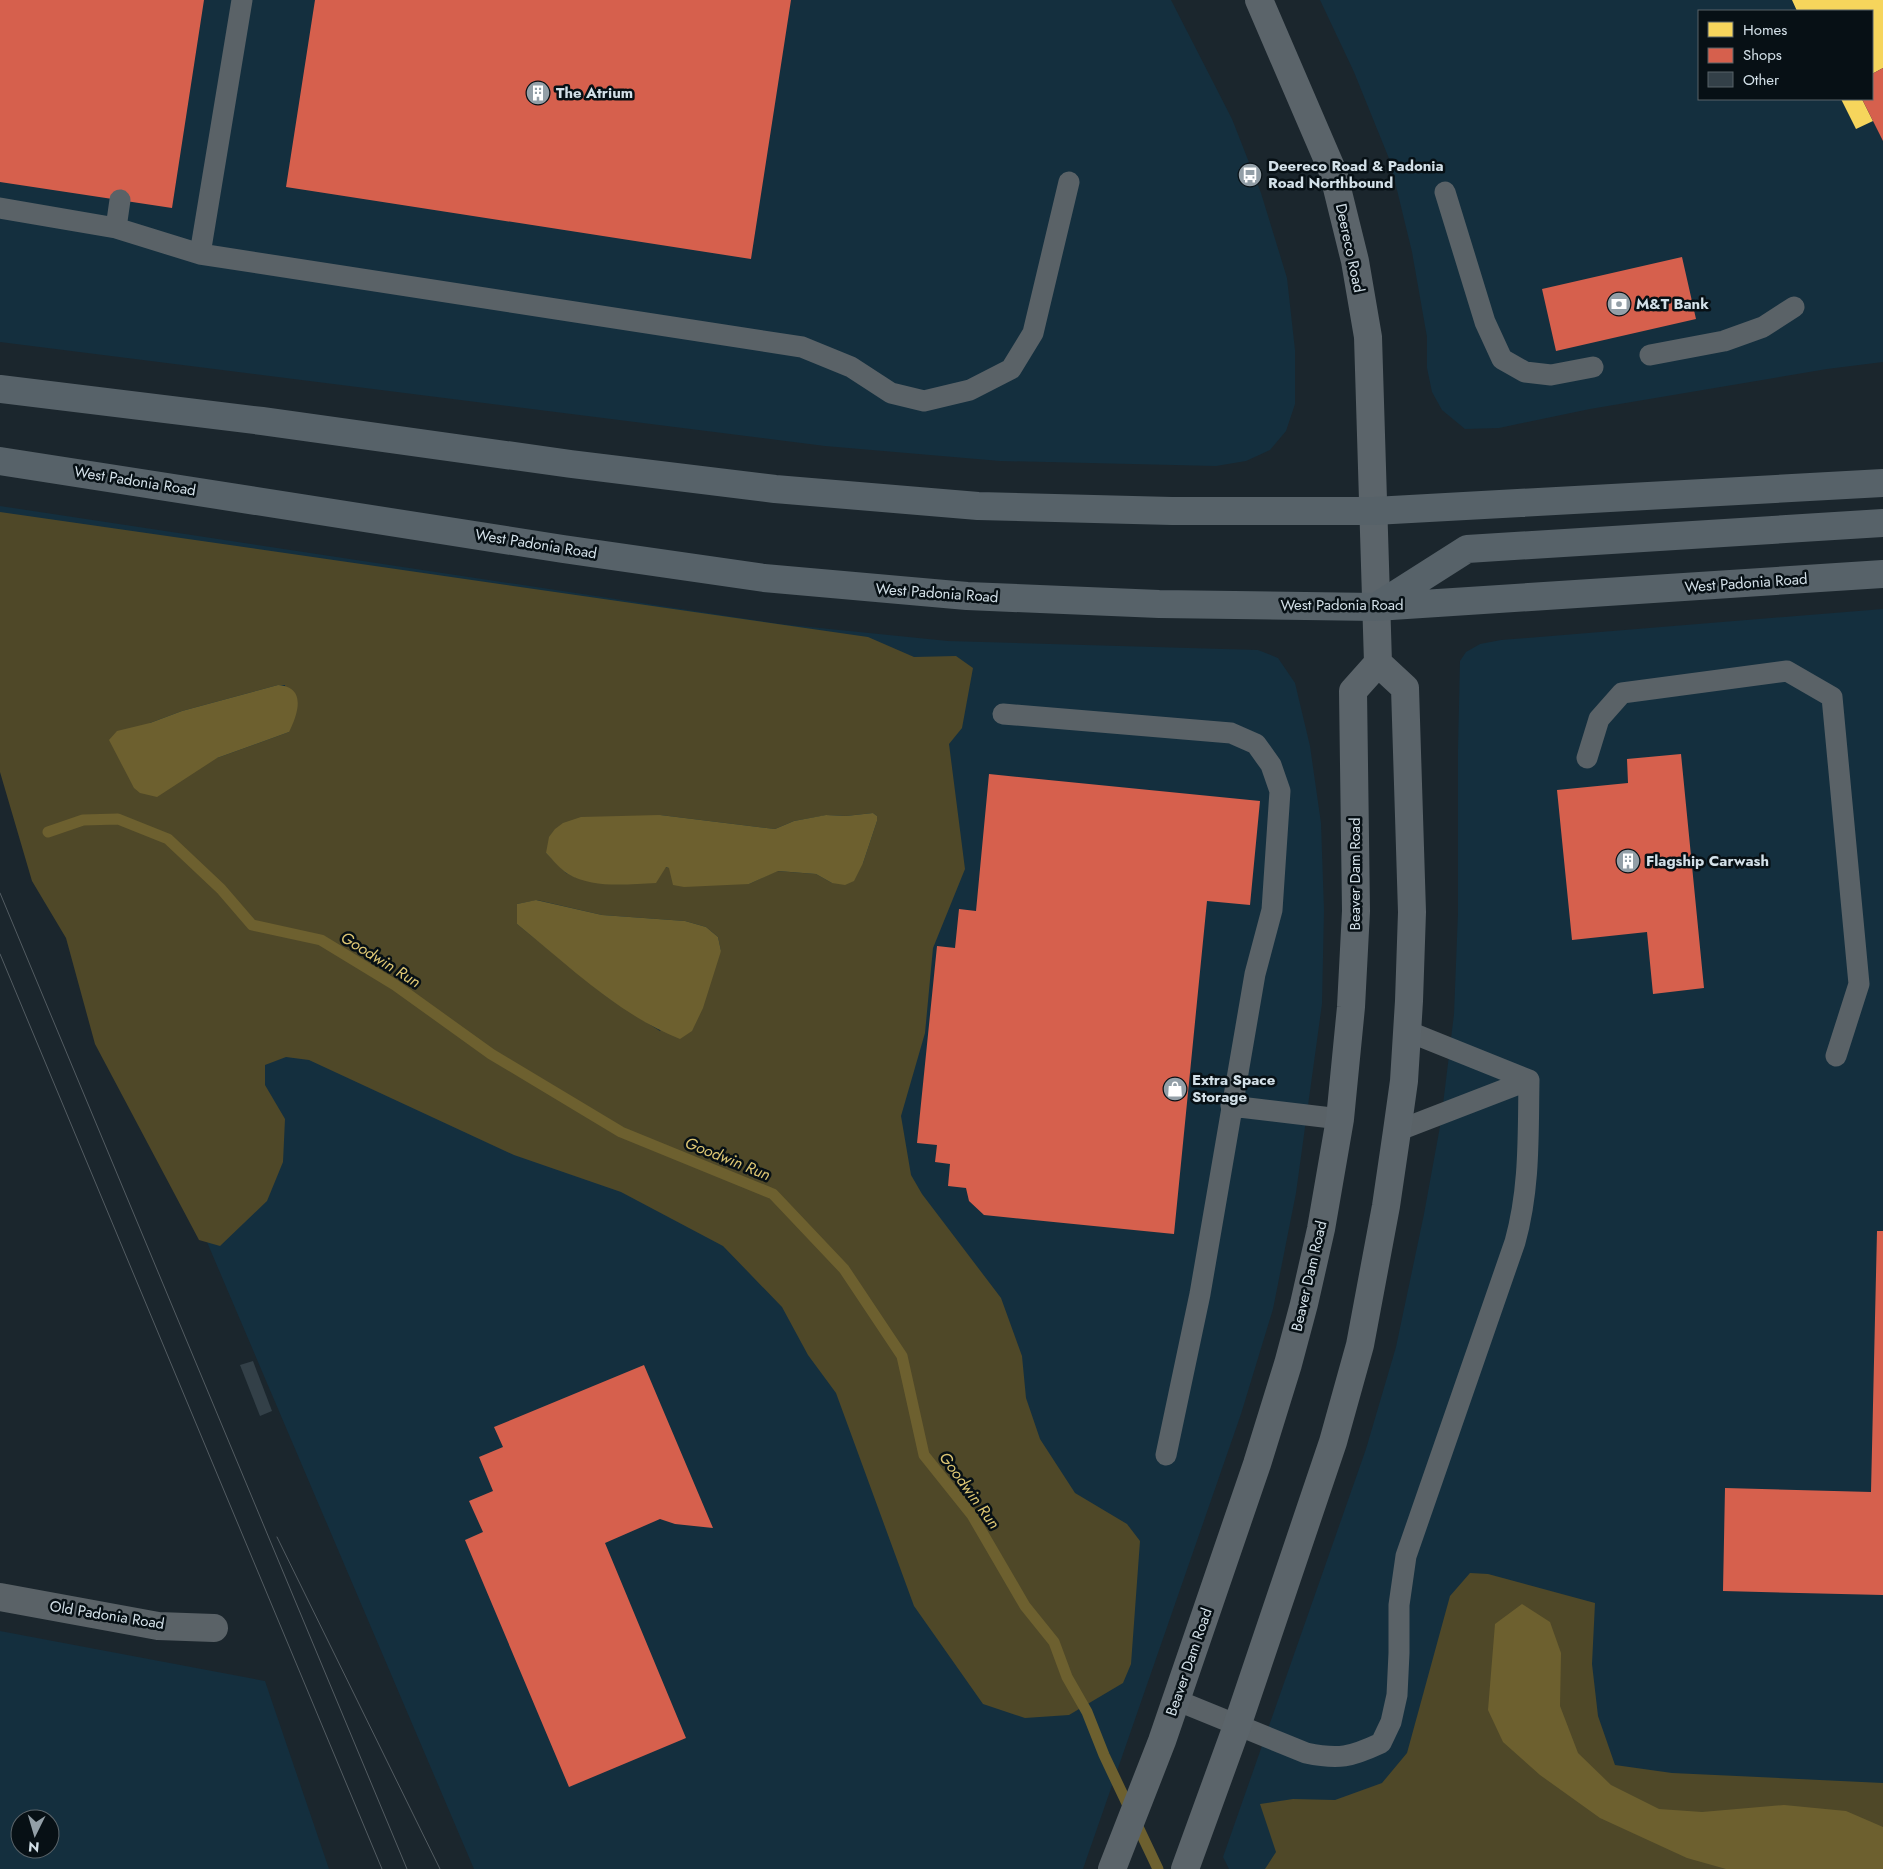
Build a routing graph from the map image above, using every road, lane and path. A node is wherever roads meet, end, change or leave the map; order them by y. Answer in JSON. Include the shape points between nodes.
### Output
{"nodes":[{"id":1,"x":242,"y":0,"type":"edge"},
{"id":2,"x":1259,"y":0,"type":"edge"},
{"id":3,"x":1069,"y":182,"type":"dead end"},
{"id":4,"x":1445,"y":192,"type":"dead end"},
{"id":5,"x":120,"y":200,"type":"dead end"},
{"id":6,"x":0,"y":208,"type":"edge"},
{"id":7,"x":116,"y":228,"type":"junction"},
{"id":8,"x":200,"y":254,"type":"junction"},
{"id":9,"x":1794,"y":307,"type":"dead end"},
{"id":10,"x":1650,"y":355,"type":"dead end"},
{"id":11,"x":1593,"y":367,"type":"dead end"},
{"id":12,"x":0,"y":389,"type":"edge"},
{"id":13,"x":0,"y":461,"type":"edge"},
{"id":14,"x":1883,"y":483,"type":"edge"},
{"id":15,"x":1374,"y":511,"type":"junction"},
{"id":16,"x":1883,"y":523,"type":"edge"},
{"id":17,"x":1883,"y":574,"type":"edge"},
{"id":18,"x":1376,"y":607,"type":"junction"},
{"id":19,"x":1378,"y":663,"type":"junction"},
{"id":20,"x":1003,"y":714,"type":"dead end"},
{"id":21,"x":1588,"y":758,"type":"dead end"},
{"id":22,"x":1407,"y":1031,"type":"junction"},
{"id":23,"x":1836,"y":1056,"type":"dead end"},
{"id":24,"x":1529,"y":1080,"type":"junction"},
{"id":25,"x":1231,"y":1106,"type":"junction"},
{"id":26,"x":1340,"y":1119,"type":"junction"},
{"id":27,"x":1397,"y":1131,"type":"junction"},
{"id":28,"x":1166,"y":1455,"type":"dead end"},
{"id":29,"x":0,"y":1597,"type":"edge"},
{"id":30,"x":214,"y":1628,"type":"dead end"},
{"id":31,"x":1176,"y":1700,"type":"junction"},
{"id":32,"x":1237,"y":1726,"type":"junction"},
{"id":33,"x":1112,"y":1869,"type":"edge"},
{"id":34,"x":1185,"y":1869,"type":"edge"}],
"edges":[{"from":1,"to":8,"type":"lane"},
{"from":2,"to":15,"type":"main road","name":"Deereco Road","via":[[1333,172],[1355,261],[1368,337]]},
{"from":3,"to":8,"type":"lane","via":[[1033,333],[1011,369],[970,390],[924,401],[891,393],[851,367],[802,347]]},
{"from":4,"to":11,"type":"lane","via":[[1485,322],[1502,359],[1525,372],[1551,375]]},
{"from":5,"to":7,"type":"lane"},
{"from":6,"to":7,"type":"lane"},
{"from":7,"to":8,"type":"lane"},
{"from":9,"to":10,"type":"lane","via":[[1763,326],[1724,341]]},
{"from":12,"to":15,"type":"main road","via":[[262,420],[775,489],[978,506],[1172,511]]},
{"from":13,"to":18,"type":"main road","name":"West Padonia Road","via":[[764,578],[967,596],[1159,604]]},
{"from":14,"to":15,"type":"main road"},
{"from":15,"to":18,"type":"main road"},
{"from":16,"to":18,"type":"main road","via":[[1467,549]]},
{"from":17,"to":18,"type":"main road","name":"West Padonia Road"},
{"from":18,"to":19,"type":"main road"},
{"from":19,"to":22,"type":"main road","via":[[1405,688],[1412,912]]},
{"from":19,"to":26,"type":"main road","name":"Beaver Dam Road","via":[[1353,692],[1356,911]]},
{"from":20,"to":25,"type":"lane","via":[[1231,733],[1256,744],[1271,765],[1280,791],[1272,910],[1255,974]]},
{"from":21,"to":23,"type":"lane","via":[[1599,719],[1622,693],[1787,671],[1832,697],[1859,984]]},
{"from":22,"to":24,"type":"lane"},
{"from":22,"to":27,"type":"main road"},
{"from":24,"to":27,"type":"lane"},
{"from":24,"to":32,"type":"lane","via":[[1527,1170],[1522,1213],[1406,1556],[1399,1605],[1397,1695],[1391,1722],[1381,1743],[1356,1754],[1328,1758],[1306,1753]]},
{"from":25,"to":26,"type":"lane"},
{"from":25,"to":28,"type":"lane","via":[[1200,1294]]},
{"from":26,"to":31,"type":"main road","name":"Beaver Dam Road","via":[[1321,1229],[1288,1364]]},
{"from":27,"to":32,"type":"main road","via":[[1358,1354],[1333,1442]]},
{"from":29,"to":30,"type":"street","name":"Old Padonia Road","via":[[158,1626]]},
{"from":31,"to":32,"type":"lane"},
{"from":31,"to":33,"type":"main road","name":"Beaver Dam Road"},
{"from":32,"to":34,"type":"main road"}]}
